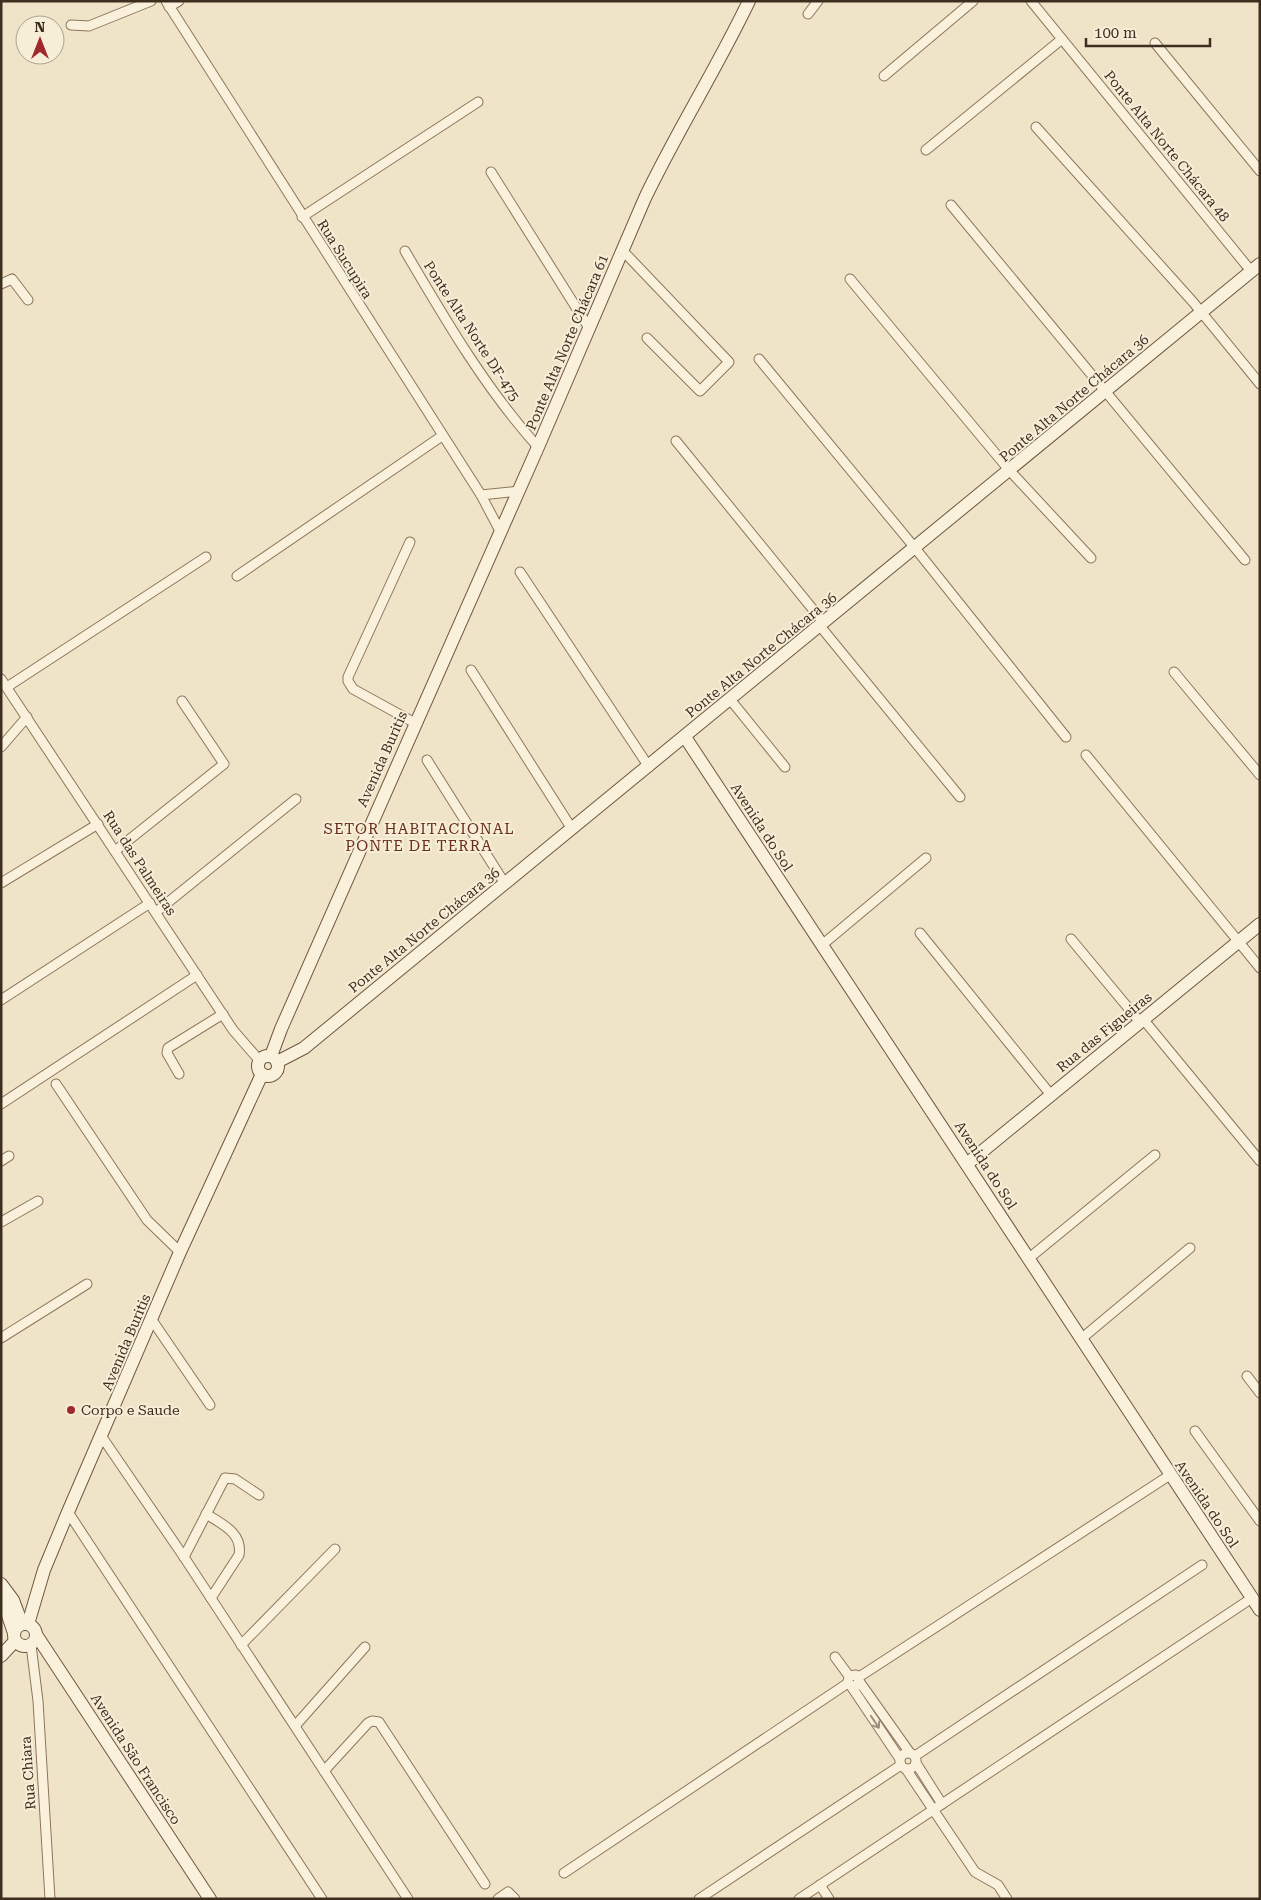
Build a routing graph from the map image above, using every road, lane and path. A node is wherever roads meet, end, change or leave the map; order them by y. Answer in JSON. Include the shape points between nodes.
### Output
{"nodes":[{"id":1,"x":151,"y":1,"type":"edge"},
{"id":2,"x":179,"y":1,"type":"edge"},
{"id":3,"x":749,"y":1,"type":"edge"},
{"id":4,"x":818,"y":1,"type":"edge"},
{"id":5,"x":973,"y":1,"type":"edge"},
{"id":6,"x":1031,"y":1,"type":"edge"},
{"id":7,"x":167,"y":4,"type":"edge"},
{"id":8,"x":808,"y":14,"type":"dead end"},
{"id":9,"x":71,"y":25,"type":"dead end"},
{"id":10,"x":1062,"y":39,"type":"junction"},
{"id":11,"x":1155,"y":43,"type":"dead end"},
{"id":12,"x":884,"y":76,"type":"dead end"},
{"id":13,"x":478,"y":102,"type":"dead end"},
{"id":14,"x":1036,"y":127,"type":"dead end"},
{"id":15,"x":926,"y":150,"type":"dead end"},
{"id":16,"x":1260,"y":171,"type":"edge"},
{"id":17,"x":491,"y":172,"type":"dead end"},
{"id":18,"x":951,"y":205,"type":"dead end"},
{"id":19,"x":302,"y":217,"type":"junction"},
{"id":20,"x":404,"y":251,"type":"dead end"},
{"id":21,"x":622,"y":251,"type":"junction"},
{"id":22,"x":1256,"y":268,"type":"edge"},
{"id":23,"x":850,"y":279,"type":"dead end"},
{"id":24,"x":1,"y":284,"type":"edge"},
{"id":25,"x":28,"y":300,"type":"dead end"},
{"id":26,"x":1200,"y":311,"type":"junction"},
{"id":27,"x":589,"y":328,"type":"junction"},
{"id":28,"x":647,"y":338,"type":"dead end"},
{"id":29,"x":759,"y":360,"type":"dead end"},
{"id":30,"x":1260,"y":384,"type":"edge"},
{"id":31,"x":1106,"y":392,"type":"junction"},
{"id":32,"x":442,"y":436,"type":"junction"},
{"id":33,"x":676,"y":441,"type":"dead end"},
{"id":34,"x":538,"y":448,"type":"junction"},
{"id":35,"x":1010,"y":471,"type":"junction"},
{"id":36,"x":519,"y":491,"type":"junction"},
{"id":37,"x":481,"y":495,"type":"junction"},
{"id":38,"x":500,"y":531,"type":"junction"},
{"id":39,"x":410,"y":542,"type":"dead end"},
{"id":40,"x":915,"y":548,"type":"junction"},
{"id":41,"x":206,"y":557,"type":"dead end"},
{"id":42,"x":1091,"y":558,"type":"dead end"},
{"id":43,"x":1245,"y":560,"type":"dead end"},
{"id":44,"x":520,"y":572,"type":"dead end"},
{"id":45,"x":238,"y":576,"type":"dead end"},
{"id":46,"x":822,"y":624,"type":"junction"},
{"id":47,"x":471,"y":670,"type":"dead end"},
{"id":48,"x":1174,"y":672,"type":"dead end"},
{"id":49,"x":1,"y":678,"type":"edge"},
{"id":50,"x":7,"y":687,"type":"junction"},
{"id":51,"x":729,"y":698,"type":"junction"},
{"id":52,"x":182,"y":702,"type":"dead end"},
{"id":53,"x":27,"y":717,"type":"junction"},
{"id":54,"x":414,"y":723,"type":"junction"},
{"id":55,"x":685,"y":737,"type":"junction"},
{"id":56,"x":1066,"y":737,"type":"dead end"},
{"id":57,"x":1,"y":747,"type":"edge"},
{"id":58,"x":1086,"y":755,"type":"dead end"},
{"id":59,"x":427,"y":760,"type":"dead end"},
{"id":60,"x":649,"y":767,"type":"junction"},
{"id":61,"x":785,"y":767,"type":"dead end"},
{"id":62,"x":1260,"y":775,"type":"edge"},
{"id":63,"x":960,"y":797,"type":"dead end"},
{"id":64,"x":296,"y":799,"type":"dead end"},
{"id":65,"x":98,"y":824,"type":"junction"},
{"id":66,"x":572,"y":829,"type":"junction"},
{"id":67,"x":116,"y":851,"type":"junction"},
{"id":68,"x":926,"y":858,"type":"dead end"},
{"id":69,"x":1,"y":883,"type":"edge"},
{"id":70,"x":505,"y":884,"type":"junction"},
{"id":71,"x":150,"y":903,"type":"junction"},
{"id":72,"x":156,"y":912,"type":"junction"},
{"id":73,"x":1260,"y":924,"type":"edge"},
{"id":74,"x":920,"y":933,"type":"dead end"},
{"id":75,"x":1071,"y":939,"type":"dead end"},
{"id":76,"x":1238,"y":941,"type":"junction"},
{"id":77,"x":822,"y":945,"type":"junction"},
{"id":78,"x":1260,"y":968,"type":"edge"},
{"id":79,"x":197,"y":975,"type":"junction"},
{"id":80,"x":1,"y":1000,"type":"edge"},
{"id":81,"x":223,"y":1014,"type":"junction"},
{"id":82,"x":1142,"y":1021,"type":"junction"},
{"id":83,"x":269,"y":1059,"type":"junction"},
{"id":84,"x":179,"y":1074,"type":"dead end"},
{"id":85,"x":262,"y":1074,"type":"junction"},
{"id":86,"x":56,"y":1084,"type":"dead end"},
{"id":87,"x":1051,"y":1095,"type":"junction"},
{"id":88,"x":1,"y":1104,"type":"edge"},
{"id":89,"x":1155,"y":1156,"type":"dead end"},
{"id":90,"x":1260,"y":1161,"type":"edge"},
{"id":91,"x":968,"y":1163,"type":"junction"},
{"id":92,"x":38,"y":1201,"type":"dead end"},
{"id":93,"x":1,"y":1222,"type":"edge"},
{"id":94,"x":1190,"y":1248,"type":"dead end"},
{"id":95,"x":180,"y":1252,"type":"junction"},
{"id":96,"x":1028,"y":1260,"type":"junction"},
{"id":97,"x":87,"y":1284,"type":"dead end"},
{"id":98,"x":152,"y":1320,"type":"junction"},
{"id":99,"x":1,"y":1338,"type":"edge"},
{"id":100,"x":1082,"y":1339,"type":"junction"},
{"id":101,"x":1247,"y":1376,"type":"dead end"},
{"id":102,"x":1260,"y":1393,"type":"edge"},
{"id":103,"x":210,"y":1405,"type":"dead end"},
{"id":104,"x":1195,"y":1431,"type":"dead end"},
{"id":105,"x":102,"y":1437,"type":"junction"},
{"id":106,"x":1170,"y":1475,"type":"junction"},
{"id":107,"x":259,"y":1495,"type":"dead end"},
{"id":108,"x":68,"y":1512,"type":"junction"},
{"id":109,"x":206,"y":1514,"type":"junction"},
{"id":110,"x":1260,"y":1521,"type":"edge"},
{"id":111,"x":335,"y":1548,"type":"dead end"},
{"id":112,"x":184,"y":1557,"type":"junction"},
{"id":113,"x":1202,"y":1566,"type":"dead end"},
{"id":114,"x":1,"y":1584,"type":"edge"},
{"id":115,"x":1,"y":1595,"type":"edge"},
{"id":116,"x":1256,"y":1595,"type":"edge"},
{"id":117,"x":210,"y":1598,"type":"junction"},
{"id":118,"x":1260,"y":1610,"type":"edge"},
{"id":119,"x":20,"y":1630,"type":"junction"},
{"id":120,"x":34,"y":1640,"type":"junction"},
{"id":121,"x":241,"y":1645,"type":"junction"},
{"id":122,"x":366,"y":1647,"type":"dead end"},
{"id":123,"x":1,"y":1656,"type":"edge"},
{"id":124,"x":836,"y":1657,"type":"dead end"},
{"id":125,"x":853,"y":1681,"type":"junction"},
{"id":126,"x":294,"y":1726,"type":"junction"},
{"id":127,"x":914,"y":1757,"type":"junction"},
{"id":128,"x":902,"y":1764,"type":"junction"},
{"id":129,"x":324,"y":1771,"type":"junction"},
{"id":130,"x":928,"y":1782,"type":"junction"},
{"id":131,"x":920,"y":1788,"type":"junction"},
{"id":132,"x":938,"y":1807,"type":"junction"},
{"id":133,"x":564,"y":1873,"type":"dead end"},
{"id":134,"x":485,"y":1884,"type":"dead end"},
{"id":135,"x":820,"y":1885,"type":"junction"},
{"id":136,"x":50,"y":1899,"type":"edge"},
{"id":137,"x":210,"y":1899,"type":"edge"},
{"id":138,"x":322,"y":1899,"type":"edge"},
{"id":139,"x":408,"y":1899,"type":"edge"},
{"id":140,"x":498,"y":1899,"type":"edge"},
{"id":141,"x":515,"y":1899,"type":"edge"},
{"id":142,"x":699,"y":1899,"type":"edge"},
{"id":143,"x":800,"y":1899,"type":"edge"},
{"id":144,"x":829,"y":1899,"type":"edge"},
{"id":145,"x":1007,"y":1899,"type":"edge"}],
"edges":[{"from":1,"to":9,"type":"street","via":[[88,26]]},
{"from":2,"to":7,"type":"street"},
{"from":3,"to":21,"type":"street","name":"Ponte Alta Norte Chácara 61","via":[[721,59],[661,165]]},
{"from":4,"to":8,"type":"street"},
{"from":5,"to":12,"type":"street"},
{"from":6,"to":10,"type":"street","name":"Ponte Alta Norte Chácara 48"},
{"from":7,"to":19,"type":"street","name":"Rua Sucupira"},
{"from":10,"to":15,"type":"street"},
{"from":10,"to":22,"type":"street","name":"Ponte Alta Norte Chácara 48"},
{"from":11,"to":16,"type":"street"},
{"from":13,"to":19,"type":"street"},
{"from":14,"to":26,"type":"street"},
{"from":17,"to":27,"type":"street"},
{"from":18,"to":31,"type":"street"},
{"from":19,"to":32,"type":"street","name":"Rua Sucupira"},
{"from":20,"to":34,"type":"street","name":"Ponte Alta Norte DF-475","via":[[507,412]]},
{"from":21,"to":27,"type":"street","name":"Ponte Alta Norte Chácara 61"},
{"from":21,"to":28,"type":"street","via":[[728,362],[700,391]]},
{"from":22,"to":26,"type":"street","name":"Ponte Alta Norte Chácara 36"},
{"from":23,"to":35,"type":"street"},
{"from":24,"to":25,"type":"street","via":[[12,279]]},
{"from":26,"to":30,"type":"street"},
{"from":26,"to":31,"type":"street","name":"Ponte Alta Norte Chácara 36"},
{"from":27,"to":34,"type":"street","name":"Ponte Alta Norte Chácara 61"},
{"from":29,"to":40,"type":"street"},
{"from":31,"to":35,"type":"street","name":"Ponte Alta Norte Chácara 36"},
{"from":31,"to":43,"type":"street"},
{"from":32,"to":37,"type":"street","name":"Rua Sucupira"},
{"from":32,"to":45,"type":"street"},
{"from":33,"to":46,"type":"street"},
{"from":34,"to":36,"type":"street","name":"Ponte Alta Norte Chácara 61"},
{"from":35,"to":40,"type":"street","name":"Ponte Alta Norte Chácara 36"},
{"from":35,"to":42,"type":"street"},
{"from":36,"to":37,"type":"street"},
{"from":36,"to":38,"type":"street","name":"Ponte Alta Norte Chácara 61"},
{"from":37,"to":38,"type":"street","name":"Rua Sucupira"},
{"from":38,"to":54,"type":"street","name":"Avenida Buritis"},
{"from":39,"to":54,"type":"street","via":[[348,681],[353,689]]},
{"from":40,"to":46,"type":"street","name":"Ponte Alta Norte Chácara 36"},
{"from":40,"to":56,"type":"street"},
{"from":41,"to":50,"type":"street"},
{"from":44,"to":60,"type":"street"},
{"from":46,"to":51,"type":"street","name":"Ponte Alta Norte Chácara 36"},
{"from":46,"to":63,"type":"street"},
{"from":47,"to":66,"type":"street"},
{"from":48,"to":62,"type":"street"},
{"from":49,"to":50,"type":"street","name":"Rua das Palmeiras"},
{"from":50,"to":53,"type":"street","name":"Rua das Palmeiras"},
{"from":51,"to":55,"type":"street","name":"Ponte Alta Norte Chácara 36"},
{"from":51,"to":61,"type":"street"},
{"from":52,"to":67,"type":"street","via":[[224,764]]},
{"from":53,"to":57,"type":"street"},
{"from":53,"to":65,"type":"street","name":"Rua das Palmeiras"},
{"from":54,"to":83,"type":"street","name":"Avenida Buritis"},
{"from":55,"to":60,"type":"street","name":"Ponte Alta Norte Chácara 36"},
{"from":55,"to":77,"type":"street","name":"Avenida do Sol"},
{"from":58,"to":76,"type":"street"},
{"from":59,"to":70,"type":"street"},
{"from":60,"to":66,"type":"street","name":"Ponte Alta Norte Chácara 36"},
{"from":64,"to":72,"type":"street"},
{"from":65,"to":67,"type":"street","name":"Rua das Palmeiras"},
{"from":65,"to":69,"type":"street"},
{"from":66,"to":70,"type":"street","name":"Ponte Alta Norte Chácara 36"},
{"from":67,"to":71,"type":"street","name":"Rua das Palmeiras"},
{"from":68,"to":77,"type":"street"},
{"from":70,"to":83,"type":"street","name":"Ponte Alta Norte Chácara 36","via":[[304,1048]]},
{"from":71,"to":72,"type":"street","name":"Rua das Palmeiras"},
{"from":71,"to":80,"type":"street"},
{"from":72,"to":79,"type":"street","name":"Rua das Palmeiras"},
{"from":73,"to":76,"type":"street","name":"Rua das Figueiras"},
{"from":74,"to":87,"type":"street"},
{"from":75,"to":82,"type":"street"},
{"from":76,"to":78,"type":"street"},
{"from":76,"to":82,"type":"street","name":"Rua das Figueiras"},
{"from":77,"to":91,"type":"street","name":"Avenida do Sol"},
{"from":79,"to":81,"type":"street","name":"Rua das Palmeiras"},
{"from":79,"to":88,"type":"street"},
{"from":81,"to":83,"type":"street","name":"Rua das Palmeiras"},
{"from":81,"to":84,"type":"street","via":[[168,1048],[167,1053]]},
{"from":82,"to":87,"type":"street","name":"Rua das Figueiras"},
{"from":82,"to":90,"type":"street"},
{"from":83,"to":85,"type":"street"},
{"from":83,"to":85,"type":"street","via":[[277,1069],[268,1077]]},
{"from":85,"to":95,"type":"street","name":"Avenida Buritis"},
{"from":86,"to":95,"type":"street","via":[[146,1220]]},
{"from":87,"to":91,"type":"street","name":"Rua das Figueiras"},
{"from":89,"to":96,"type":"street"},
{"from":91,"to":96,"type":"street","name":"Avenida do Sol"},
{"from":92,"to":93,"type":"street"},
{"from":94,"to":100,"type":"street"},
{"from":95,"to":98,"type":"street","name":"Avenida Buritis"},
{"from":96,"to":100,"type":"street","name":"Avenida do Sol"},
{"from":97,"to":99,"type":"street"},
{"from":98,"to":103,"type":"street"},
{"from":98,"to":105,"type":"street","name":"Avenida Buritis"},
{"from":100,"to":106,"type":"street","name":"Avenida do Sol"},
{"from":101,"to":102,"type":"street"},
{"from":104,"to":110,"type":"street"},
{"from":105,"to":108,"type":"street","name":"Avenida Buritis"},
{"from":105,"to":112,"type":"street"},
{"from":106,"to":116,"type":"street","name":"Avenida do Sol"},
{"from":106,"to":125,"type":"street"},
{"from":107,"to":109,"type":"street","via":[[235,1479],[225,1478]]},
{"from":108,"to":119,"type":"street","name":"Avenida Buritis"},
{"from":108,"to":138,"type":"street"},
{"from":109,"to":112,"type":"street"},
{"from":109,"to":117,"type":"street","via":[[228,1527],[238,1538],[240,1546],[239,1555]]},
{"from":111,"to":121,"type":"street"},
{"from":112,"to":117,"type":"street"},
{"from":113,"to":127,"type":"street"},
{"from":114,"to":119,"type":"street","via":[[13,1600]]},
{"from":115,"to":119,"type":"street"},
{"from":116,"to":118,"type":"street","name":"Avenida do Sol"},
{"from":116,"to":132,"type":"street"},
{"from":117,"to":121,"type":"street"},
{"from":119,"to":120,"type":"street","name":"Avenida São Francisco","via":[[34,1629]]},
{"from":119,"to":120,"type":"street","via":[[22,1646]]},
{"from":119,"to":123,"type":"street","name":"Avenida Buritis"},
{"from":120,"to":136,"type":"street","name":"Rua Chiara"},
{"from":120,"to":137,"type":"street","name":"Avenida São Francisco"},
{"from":121,"to":126,"type":"street"},
{"from":122,"to":126,"type":"street"},
{"from":124,"to":125,"type":"street"},
{"from":125,"to":127,"type":"street"},
{"from":125,"to":128,"type":"street","one_way":true},
{"from":125,"to":133,"type":"street"},
{"from":126,"to":129,"type":"street"},
{"from":127,"to":128,"type":"street","via":[[904,1754]]},
{"from":127,"to":128,"type":"street","via":[[912,1768]]},
{"from":127,"to":130,"type":"street"},
{"from":128,"to":131,"type":"street"},
{"from":128,"to":142,"type":"street"},
{"from":129,"to":134,"type":"street","via":[[368,1723],[379,1722]]},
{"from":129,"to":139,"type":"street"},
{"from":130,"to":131,"type":"street"},
{"from":130,"to":132,"type":"street"},
{"from":131,"to":132,"type":"street"},
{"from":132,"to":135,"type":"street"},
{"from":132,"to":145,"type":"street","via":[[975,1872],[998,1885]]},
{"from":135,"to":143,"type":"street"},
{"from":135,"to":144,"type":"street"},
{"from":140,"to":141,"type":"street","via":[[508,1892]]}]}
